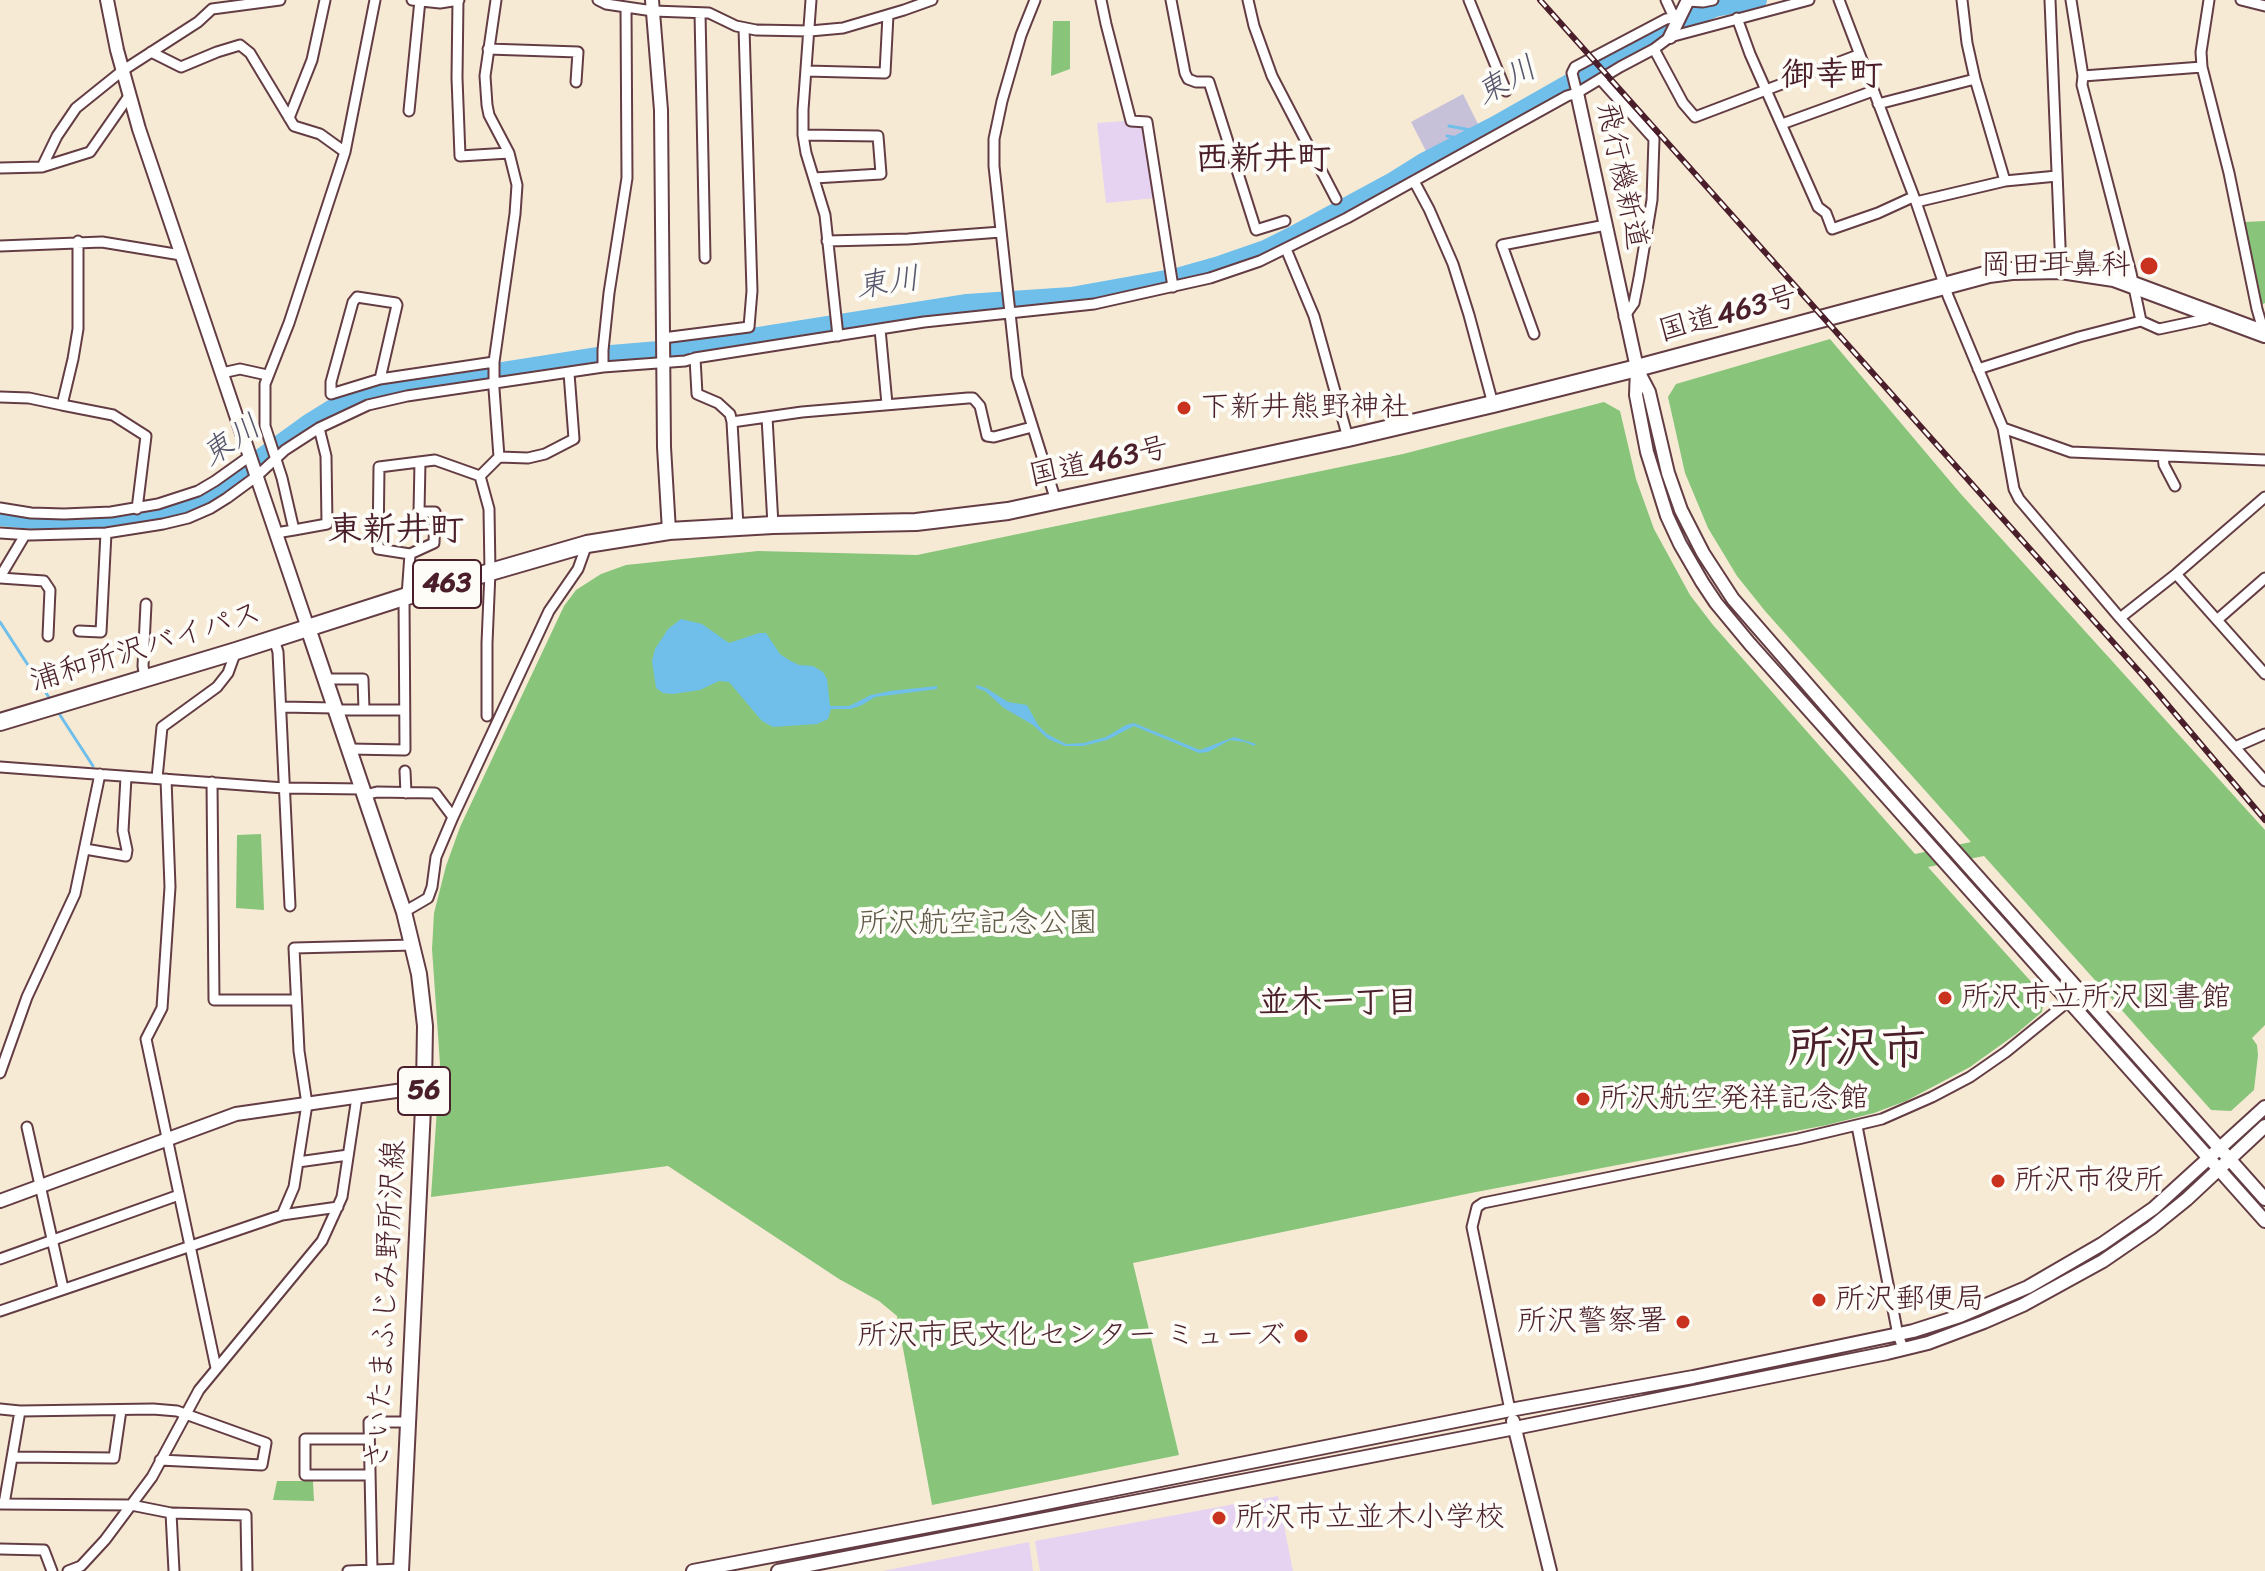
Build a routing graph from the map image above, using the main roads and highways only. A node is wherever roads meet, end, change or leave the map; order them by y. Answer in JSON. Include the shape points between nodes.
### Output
{"nodes":[{"id":1,"x":2265,"y":335,"type":"edge"},
{"id":2,"x":308,"y":628,"type":"junction"},
{"id":3,"x":0,"y":722,"type":"edge"},
{"id":4,"x":401,"y":1570,"type":"edge"}],
"edges":[{"from":1,"to":2,"type":"highway","name":"国道463号","number":"463","via":[[2096,275],[2012,271],[1493,404],[1056,501],[943,520],[738,526],[587,544]]},
{"from":2,"to":3,"type":"highway","name":"浦和所沢バイパス","number":"463"},
{"from":2,"to":4,"type":"main road","name":"さいたまふじみ野所沢線","number":"56","via":[[404,912],[425,1026]]}]}
